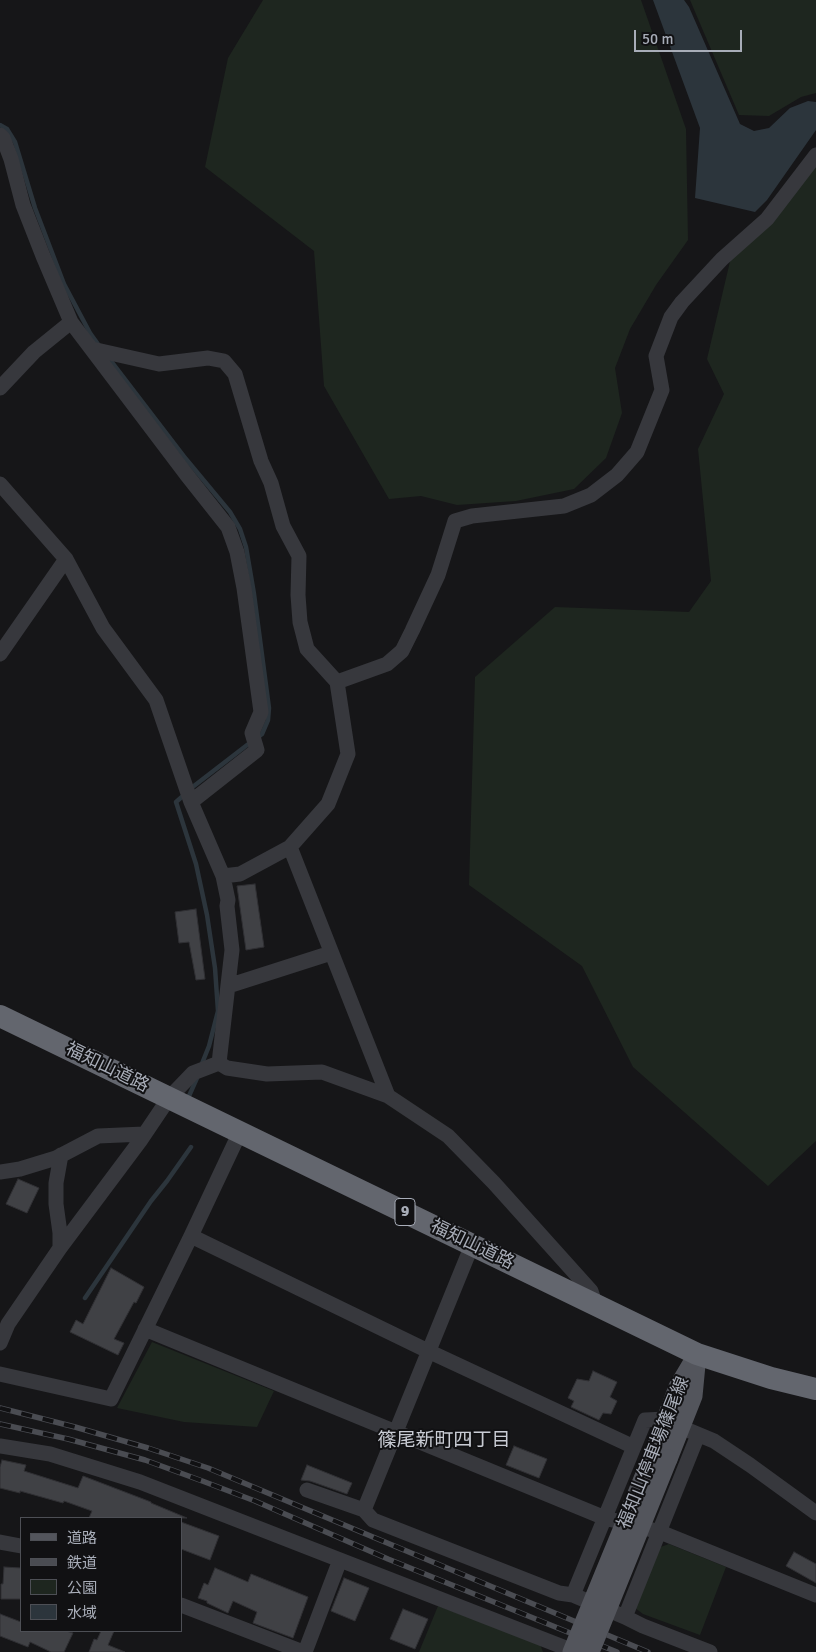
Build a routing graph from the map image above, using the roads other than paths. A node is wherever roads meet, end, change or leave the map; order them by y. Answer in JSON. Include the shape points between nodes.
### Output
{"nodes":[{"id":1,"x":0,"y":134,"type":"edge"},
{"id":2,"x":816,"y":155,"type":"edge"},
{"id":3,"x":71,"y":322,"type":"junction"},
{"id":4,"x":92,"y":349,"type":"junction"},
{"id":5,"x":0,"y":388,"type":"edge"},
{"id":6,"x":0,"y":484,"type":"edge"},
{"id":7,"x":66,"y":559,"type":"junction"},
{"id":8,"x":0,"y":654,"type":"edge"},
{"id":9,"x":337,"y":682,"type":"junction"},
{"id":10,"x":190,"y":802,"type":"junction"},
{"id":11,"x":290,"y":847,"type":"junction"},
{"id":12,"x":223,"y":876,"type":"junction"},
{"id":13,"x":331,"y":952,"type":"junction"},
{"id":14,"x":228,"y":986,"type":"junction"},
{"id":15,"x":0,"y":1016,"type":"edge"},
{"id":16,"x":219,"y":1063,"type":"junction"},
{"id":17,"x":388,"y":1096,"type":"junction"},
{"id":18,"x":169,"y":1098,"type":"junction"},
{"id":19,"x":240,"y":1132,"type":"junction"},
{"id":20,"x":144,"y":1134,"type":"junction"},
{"id":21,"x":62,"y":1155,"type":"junction"},
{"id":22,"x":0,"y":1172,"type":"edge"},
{"id":23,"x":191,"y":1236,"type":"junction"},
{"id":24,"x":472,"y":1244,"type":"junction"},
{"id":25,"x":60,"y":1248,"type":"junction"},
{"id":26,"x":596,"y":1306,"type":"junction"},
{"id":27,"x":145,"y":1329,"type":"junction"},
{"id":28,"x":0,"y":1343,"type":"edge"},
{"id":29,"x":428,"y":1351,"type":"junction"},
{"id":30,"x":697,"y":1354,"type":"junction"},
{"id":31,"x":0,"y":1374,"type":"edge"},
{"id":32,"x":816,"y":1389,"type":"edge"},
{"id":33,"x":673,"y":1423,"type":"junction"},
{"id":34,"x":395,"y":1433,"type":"junction"},
{"id":35,"x":698,"y":1435,"type":"junction"},
{"id":36,"x":0,"y":1446,"type":"edge"},
{"id":37,"x":634,"y":1447,"type":"junction"},
{"id":38,"x":661,"y":1455,"type":"junction"},
{"id":39,"x":307,"y":1490,"type":"dead end"},
{"id":40,"x":364,"y":1510,"type":"junction"},
{"id":41,"x":816,"y":1513,"type":"edge"},
{"id":42,"x":605,"y":1518,"type":"junction"},
{"id":43,"x":660,"y":1532,"type":"junction"},
{"id":44,"x":0,"y":1542,"type":"edge"},
{"id":45,"x":20,"y":1546,"type":"edge"},
{"id":46,"x":340,"y":1560,"type":"junction"},
{"id":47,"x":573,"y":1595,"type":"junction"},
{"id":48,"x":816,"y":1595,"type":"edge"},
{"id":49,"x":182,"y":1605,"type":"edge"},
{"id":50,"x":625,"y":1617,"type":"junction"},
{"id":51,"x":552,"y":1647,"type":"edge"},
{"id":52,"x":304,"y":1652,"type":"edge"},
{"id":53,"x":574,"y":1652,"type":"edge"},
{"id":54,"x":590,"y":1652,"type":"edge"},
{"id":55,"x":710,"y":1652,"type":"edge"}],
"edges":[{"from":1,"to":3,"type":"street","via":[[26,213]]},
{"from":2,"to":9,"type":"street","via":[[766,219],[722,259],[671,317],[656,356],[662,390],[636,452],[616,475],[591,495],[564,506],[472,516],[455,521],[438,575],[402,651],[387,664]]},
{"from":3,"to":4,"type":"street"},
{"from":3,"to":5,"type":"street","via":[[34,352]]},
{"from":4,"to":9,"type":"street","via":[[160,364],[216,359],[224,361],[235,374],[260,461],[271,483],[283,526],[299,556],[300,622],[307,649]]},
{"from":4,"to":10,"type":"street","via":[[228,527],[237,552],[261,712],[252,733],[257,750]]},
{"from":6,"to":7,"type":"street"},
{"from":7,"to":8,"type":"street"},
{"from":7,"to":10,"type":"street","via":[[103,628],[156,700]]},
{"from":9,"to":11,"type":"street","via":[[348,754],[328,804]]},
{"from":10,"to":12,"type":"street"},
{"from":11,"to":12,"type":"street","via":[[240,874]]},
{"from":11,"to":13,"type":"street"},
{"from":12,"to":14,"type":"street","via":[[232,950]]},
{"from":13,"to":14,"type":"street"},
{"from":13,"to":17,"type":"street"},
{"from":14,"to":16,"type":"street"},
{"from":15,"to":18,"type":"highway","name":"福知山道路","number":"9"},
{"from":16,"to":17,"type":"street","via":[[227,1068],[267,1074],[322,1072]]},
{"from":16,"to":18,"type":"street","via":[[193,1073]]},
{"from":17,"to":26,"type":"street","via":[[448,1136],[591,1291]]},
{"from":18,"to":19,"type":"highway","name":"福知山道路","number":"9"},
{"from":18,"to":20,"type":"street"},
{"from":19,"to":23,"type":"street"},
{"from":19,"to":24,"type":"highway","name":"福知山道路","number":"9"},
{"from":20,"to":21,"type":"street","via":[[98,1136]]},
{"from":20,"to":25,"type":"street"},
{"from":21,"to":22,"type":"street"},
{"from":21,"to":25,"type":"street","via":[[56,1183]]},
{"from":23,"to":27,"type":"street"},
{"from":23,"to":29,"type":"street"},
{"from":24,"to":26,"type":"highway","name":"福知山道路","number":"9"},
{"from":24,"to":29,"type":"street"},
{"from":25,"to":28,"type":"street","via":[[8,1324]]},
{"from":26,"to":30,"type":"highway","name":"福知山道路","number":"9"},
{"from":27,"to":31,"type":"street","via":[[112,1399]]},
{"from":27,"to":34,"type":"street"},
{"from":29,"to":34,"type":"street"},
{"from":29,"to":37,"type":"street"},
{"from":30,"to":32,"type":"highway","name":"福知山道路","number":"9"},
{"from":30,"to":33,"type":"main road","name":"福知山停車場篠尾線","via":[[678,1386]]},
{"from":33,"to":35,"type":"street"},
{"from":33,"to":37,"type":"street","via":[[645,1420]]},
{"from":33,"to":38,"type":"main road","name":"福知山停車場篠尾線"},
{"from":34,"to":40,"type":"street"},
{"from":34,"to":42,"type":"street"},
{"from":35,"to":41,"type":"street","via":[[729,1451]]},
{"from":35,"to":43,"type":"street"},
{"from":36,"to":46,"type":"street","via":[[50,1454],[140,1482]]},
{"from":37,"to":42,"type":"street"},
{"from":38,"to":53,"type":"main road","name":"福知山停車場篠尾線","bridge":true},
{"from":38,"to":54,"type":"main road","name":"福知山停車場篠尾線","bridge":true},
{"from":39,"to":40,"type":"street"},
{"from":40,"to":47,"type":"street","via":[[373,1520],[559,1593]]},
{"from":42,"to":43,"type":"street"},
{"from":42,"to":47,"type":"street"},
{"from":43,"to":48,"type":"street"},
{"from":43,"to":50,"type":"street"},
{"from":44,"to":45,"type":"street"},
{"from":46,"to":51,"type":"street"},
{"from":46,"to":52,"type":"street"},
{"from":47,"to":50,"type":"street"},
{"from":49,"to":52,"type":"street"},
{"from":50,"to":55,"type":"street"},
{"from":51,"to":53,"type":"street"}]}
